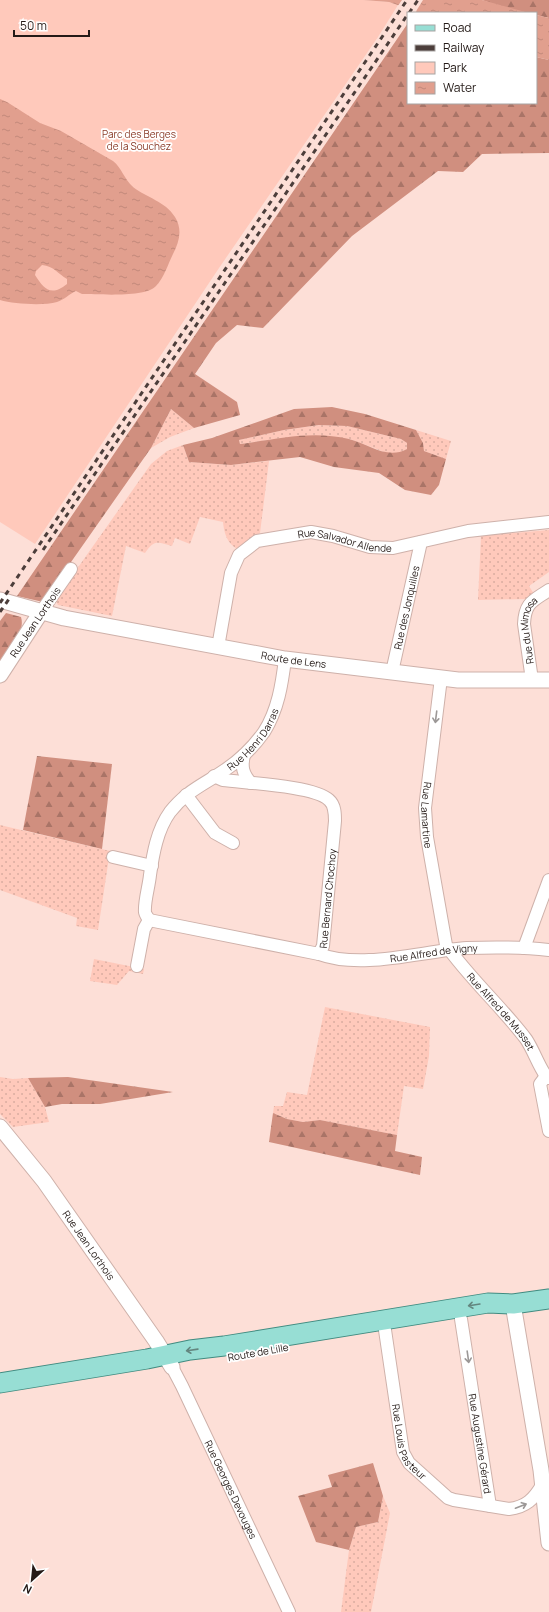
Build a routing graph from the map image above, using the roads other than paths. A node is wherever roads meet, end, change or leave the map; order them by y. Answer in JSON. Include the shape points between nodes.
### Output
{"nodes":[{"id":1,"x":549,"y":522,"type":"edge"},
{"id":2,"x":421,"y":542,"type":"junction"},
{"id":3,"x":71,"y":569,"type":"dead end"},
{"id":4,"x":549,"y":590,"type":"edge"},
{"id":5,"x":0,"y":600,"type":"edge"},
{"id":6,"x":41,"y":612,"type":"junction"},
{"id":7,"x":218,"y":648,"type":"junction"},
{"id":8,"x":285,"y":659,"type":"junction"},
{"id":9,"x":392,"y":672,"type":"junction"},
{"id":10,"x":0,"y":675,"type":"edge"},
{"id":11,"x":441,"y":678,"type":"junction"},
{"id":12,"x":532,"y":680,"type":"junction"},
{"id":13,"x":549,"y":680,"type":"edge"},
{"id":14,"x":244,"y":755,"type":"junction"},
{"id":15,"x":214,"y":776,"type":"junction"},
{"id":16,"x":251,"y":783,"type":"junction"},
{"id":17,"x":186,"y":796,"type":"junction"},
{"id":18,"x":233,"y":842,"type":"dead end"},
{"id":19,"x":113,"y":857,"type":"dead end"},
{"id":20,"x":152,"y":866,"type":"junction"},
{"id":21,"x":549,"y":880,"type":"edge"},
{"id":22,"x":149,"y":920,"type":"junction"},
{"id":23,"x":524,"y":948,"type":"junction"},
{"id":24,"x":549,"y":950,"type":"edge"},
{"id":25,"x":450,"y":951,"type":"junction"},
{"id":26,"x":319,"y":954,"type":"junction"},
{"id":27,"x":137,"y":966,"type":"dead end"},
{"id":28,"x":548,"y":1077,"type":"edge"},
{"id":29,"x":0,"y":1127,"type":"edge"},
{"id":30,"x":549,"y":1131,"type":"edge"},
{"id":31,"x":549,"y":1299,"type":"edge"},
{"id":32,"x":513,"y":1304,"type":"junction"},
{"id":33,"x":461,"y":1319,"type":"junction"},
{"id":34,"x":385,"y":1330,"type":"junction"},
{"id":35,"x":169,"y":1362,"type":"junction"},
{"id":36,"x":0,"y":1383,"type":"edge"},
{"id":37,"x":0,"y":1394,"type":"edge"},
{"id":38,"x":542,"y":1485,"type":"junction"},
{"id":39,"x":490,"y":1506,"type":"junction"},
{"id":40,"x":549,"y":1543,"type":"edge"},
{"id":41,"x":289,"y":1612,"type":"edge"}],
"edges":[{"from":1,"to":2,"type":"street","name":"Rue Salvador Allende","via":[[475,530]]},
{"from":2,"to":7,"type":"street","name":"Rue Salvador Allende","via":[[380,548],[311,532],[257,541],[239,555],[231,573]]},
{"from":2,"to":9,"type":"street","name":"Rue des Jonquilles"},
{"from":3,"to":6,"type":"street","name":"Rue Jean Lorthois"},
{"from":4,"to":12,"type":"street","name":"Rue du Mimosa","via":[[530,603],[524,614]]},
{"from":5,"to":6,"type":"street","name":"Route de Lens"},
{"from":6,"to":7,"type":"street","name":"Route de Lens"},
{"from":6,"to":10,"type":"street","name":"Rue Jean Lorthois"},
{"from":7,"to":8,"type":"street","name":"Route de Lens"},
{"from":8,"to":9,"type":"street","name":"Route de Lens"},
{"from":8,"to":14,"type":"street","name":"Rue Henri Darras","via":[[280,693],[273,715],[265,731]]},
{"from":9,"to":11,"type":"street","name":"Route de Lens"},
{"from":11,"to":12,"type":"street","name":"Route de Lens"},
{"from":11,"to":25,"type":"street","name":"Rue Lamartine","one_way":true,"via":[[425,808],[427,837],[446,945]]},
{"from":12,"to":13,"type":"street","name":"Route de Lens"},
{"from":14,"to":15,"type":"street","name":"Rue Henri Darras"},
{"from":14,"to":16,"type":"street","via":[[242,769]]},
{"from":15,"to":16,"type":"street","name":"Rue Bernard Chochoy","via":[[223,780]]},
{"from":15,"to":17,"type":"street","name":"Rue Henri Darras"},
{"from":16,"to":26,"type":"street","name":"Rue Bernard Chochoy","via":[[320,793],[330,800],[333,806],[335,821],[323,946]]},
{"from":17,"to":18,"type":"street","via":[[214,833]]},
{"from":17,"to":20,"type":"street","name":"Rue Henri Darras","via":[[170,812],[159,832]]},
{"from":19,"to":20,"type":"street"},
{"from":20,"to":22,"type":"street","name":"Rue Henri Darras","via":[[145,912]]},
{"from":21,"to":23,"type":"street"},
{"from":22,"to":26,"type":"street","name":"Rue Bernard Chochoy"},
{"from":22,"to":27,"type":"street","name":"Rue Henri Darras","via":[[144,929]]},
{"from":23,"to":24,"type":"street","name":"Rue Alfred de Vigny"},
{"from":23,"to":25,"type":"street","name":"Rue Alfred de Vigny","via":[[466,948]]},
{"from":25,"to":26,"type":"street","name":"Rue Alfred de Vigny","via":[[363,960],[341,960]]},
{"from":25,"to":28,"type":"street","name":"Rue Alfred de Musset","via":[[526,1039]]},
{"from":28,"to":30,"type":"street","via":[[540,1084]]},
{"from":29,"to":35,"type":"street","name":"Rue Jean Lorthois","via":[[44,1181]]},
{"from":31,"to":32,"type":"main road","name":"Route de Lille"},
{"from":32,"to":33,"type":"main road","name":"Route de Lille","via":[[490,1316]]},
{"from":32,"to":35,"type":"main road","name":"Route de Lille","one_way":true,"via":[[488,1303],[190,1350]]},
{"from":32,"to":38,"type":"street"},
{"from":33,"to":34,"type":"main road","name":"Route de Lille"},
{"from":33,"to":39,"type":"street","name":"Rue Augustine Gérard","one_way":true},
{"from":34,"to":35,"type":"main road","name":"Route de Lille"},
{"from":34,"to":39,"type":"street","name":"Rue Louis Pasteur","via":[[403,1452],[409,1464],[448,1498]]},
{"from":35,"to":36,"type":"main road","name":"Route de Lille"},
{"from":35,"to":37,"type":"main road","name":"Route de Lille"},
{"from":35,"to":41,"type":"street","name":"Rue Georges Devouges"},
{"from":39,"to":38,"type":"street","name":"Rue Augustine Gérard","one_way":true,"via":[[509,1509],[522,1507],[533,1499]]},
{"from":38,"to":40,"type":"street"}]}
